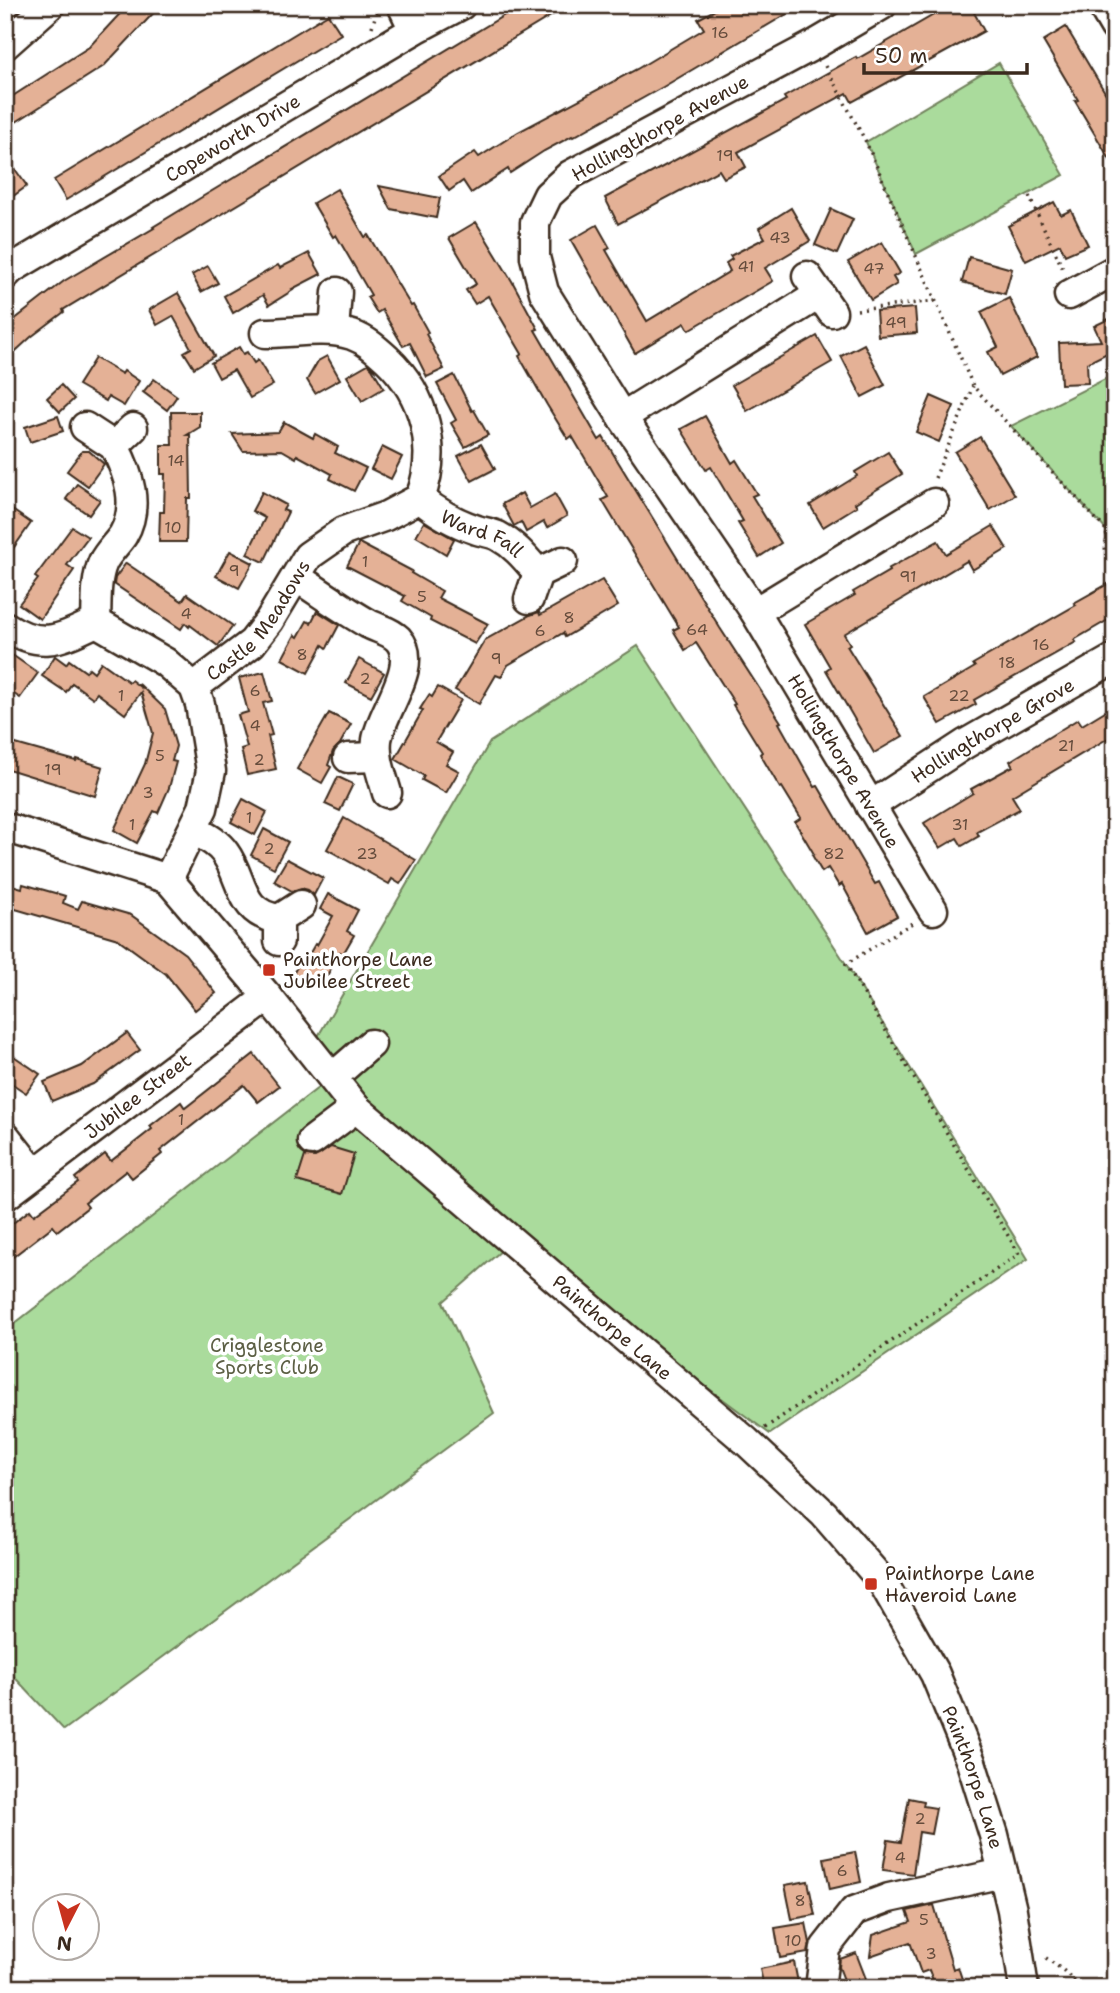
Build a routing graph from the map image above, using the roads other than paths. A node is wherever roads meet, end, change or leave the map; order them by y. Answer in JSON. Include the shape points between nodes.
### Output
{"nodes":[{"id":1,"x":50,"y":5,"type":"edge"},
{"id":2,"x":402,"y":5,"type":"edge"},
{"id":3,"x":461,"y":5,"type":"edge"},
{"id":4,"x":882,"y":5,"type":"edge"},
{"id":5,"x":1102,"y":5,"type":"edge"},
{"id":6,"x":1115,"y":27,"type":"edge"},
{"id":7,"x":414,"y":30,"type":"junction"},
{"id":8,"x":5,"y":45,"type":"edge"},
{"id":9,"x":7,"y":268,"type":"edge"},
{"id":10,"x":1115,"y":270,"type":"edge"},
{"id":11,"x":337,"y":292,"type":"dead end"},
{"id":12,"x":820,"y":294,"type":"road end"},
{"id":13,"x":1067,"y":297,"type":"road end"},
{"id":14,"x":334,"y":330,"type":"junction"},
{"id":15,"x":265,"y":333,"type":"dead end"},
{"id":16,"x":622,"y":417,"type":"junction"},
{"id":17,"x":85,"y":427,"type":"dead end"},
{"id":18,"x":420,"y":498,"type":"junction"},
{"id":19,"x":938,"y":500,"type":"road end"},
{"id":20,"x":296,"y":577,"type":"junction"},
{"id":21,"x":544,"y":578,"type":"dead end"},
{"id":22,"x":755,"y":612,"type":"junction"},
{"id":23,"x":96,"y":622,"type":"junction"},
{"id":24,"x":5,"y":626,"type":"edge"},
{"id":25,"x":1115,"y":658,"type":"edge"},
{"id":26,"x":194,"y":687,"type":"junction"},
{"id":27,"x":376,"y":757,"type":"junction"},
{"id":28,"x":348,"y":758,"type":"dead end"},
{"id":29,"x":387,"y":793,"type":"dead end"},
{"id":30,"x":870,"y":806,"type":"junction"},
{"id":31,"x":5,"y":827,"type":"edge"},
{"id":32,"x":194,"y":830,"type":"junction"},
{"id":33,"x":168,"y":878,"type":"junction"},
{"id":34,"x":933,"y":910,"type":"road end"},
{"id":35,"x":286,"y":922,"type":"dead end"},
{"id":36,"x":268,"y":996,"type":"junction"},
{"id":37,"x":371,"y":1044,"type":"dead end"},
{"id":38,"x":333,"y":1077,"type":"junction"},
{"id":39,"x":356,"y":1108,"type":"junction"},
{"id":40,"x":5,"y":1136,"type":"edge"},
{"id":41,"x":312,"y":1141,"type":"dead end"},
{"id":42,"x":34,"y":1173,"type":"junction"},
{"id":43,"x":5,"y":1196,"type":"edge"},
{"id":44,"x":1003,"y":1873,"type":"junction"},
{"id":45,"x":820,"y":1988,"type":"edge"},
{"id":46,"x":1024,"y":1988,"type":"edge"}],
"edges":[{"from":1,"to":8,"type":"street"},
{"from":2,"to":7,"type":"street"},
{"from":3,"to":7,"type":"street","name":"Copeworth Drive"},
{"from":4,"to":16,"type":"street","name":"Hollingthorpe Avenue","via":[[570,175],[548,195],[535,222],[535,257],[544,292]]},
{"from":5,"to":6,"type":"street"},
{"from":7,"to":9,"type":"street","name":"Copeworth Drive"},
{"from":10,"to":13,"type":"street"},
{"from":11,"to":14,"type":"street"},
{"from":12,"to":16,"type":"street"},
{"from":14,"to":15,"type":"street"},
{"from":14,"to":18,"type":"street","via":[[370,343],[402,373],[413,392],[428,435],[426,482]]},
{"from":16,"to":22,"type":"street","name":"Hollingthorpe Avenue"},
{"from":17,"to":23,"type":"street","via":[[124,437],[131,484],[130,519],[103,562]]},
{"from":18,"to":20,"type":"street","name":"Castle Meadows","via":[[344,531],[308,556]]},
{"from":18,"to":21,"type":"street","name":"Ward Fall","via":[[446,517],[496,535]]},
{"from":19,"to":22,"type":"street"},
{"from":20,"to":26,"type":"street","name":"Castle Meadows","via":[[251,643]]},
{"from":20,"to":27,"type":"street","via":[[399,640],[405,654],[404,670],[383,720]]},
{"from":22,"to":30,"type":"street","name":"Hollingthorpe Avenue"},
{"from":23,"to":24,"type":"street","via":[[52,640],[34,640]]},
{"from":23,"to":26,"type":"street","via":[[164,662]]},
{"from":25,"to":30,"type":"street","name":"Hollingthorpe Grove","via":[[965,744]]},
{"from":26,"to":32,"type":"street","name":"Castle Meadows","via":[[211,771],[204,808]]},
{"from":27,"to":28,"type":"street"},
{"from":27,"to":29,"type":"street"},
{"from":30,"to":34,"type":"street","name":"Hollingthorpe Avenue"},
{"from":31,"to":33,"type":"street"},
{"from":32,"to":33,"type":"street","name":"Castle Meadows"},
{"from":32,"to":35,"type":"street","via":[[224,850],[244,897],[260,913]]},
{"from":33,"to":36,"type":"street","name":"Painthorpe Lane"},
{"from":36,"to":38,"type":"street","name":"Painthorpe Lane"},
{"from":36,"to":42,"type":"street","name":"Jubilee Street"},
{"from":37,"to":38,"type":"street"},
{"from":38,"to":39,"type":"street","name":"Painthorpe Lane"},
{"from":39,"to":41,"type":"street"},
{"from":39,"to":44,"type":"street","name":"Painthorpe Lane","via":[[746,1441],[824,1514],[882,1581],[935,1674],[971,1762]]},
{"from":40,"to":42,"type":"street"},
{"from":42,"to":43,"type":"street","name":"Jubilee Street"},
{"from":44,"to":45,"type":"street","via":[[854,1910],[825,1948]]},
{"from":44,"to":46,"type":"street","name":"Painthorpe Lane"}]}
